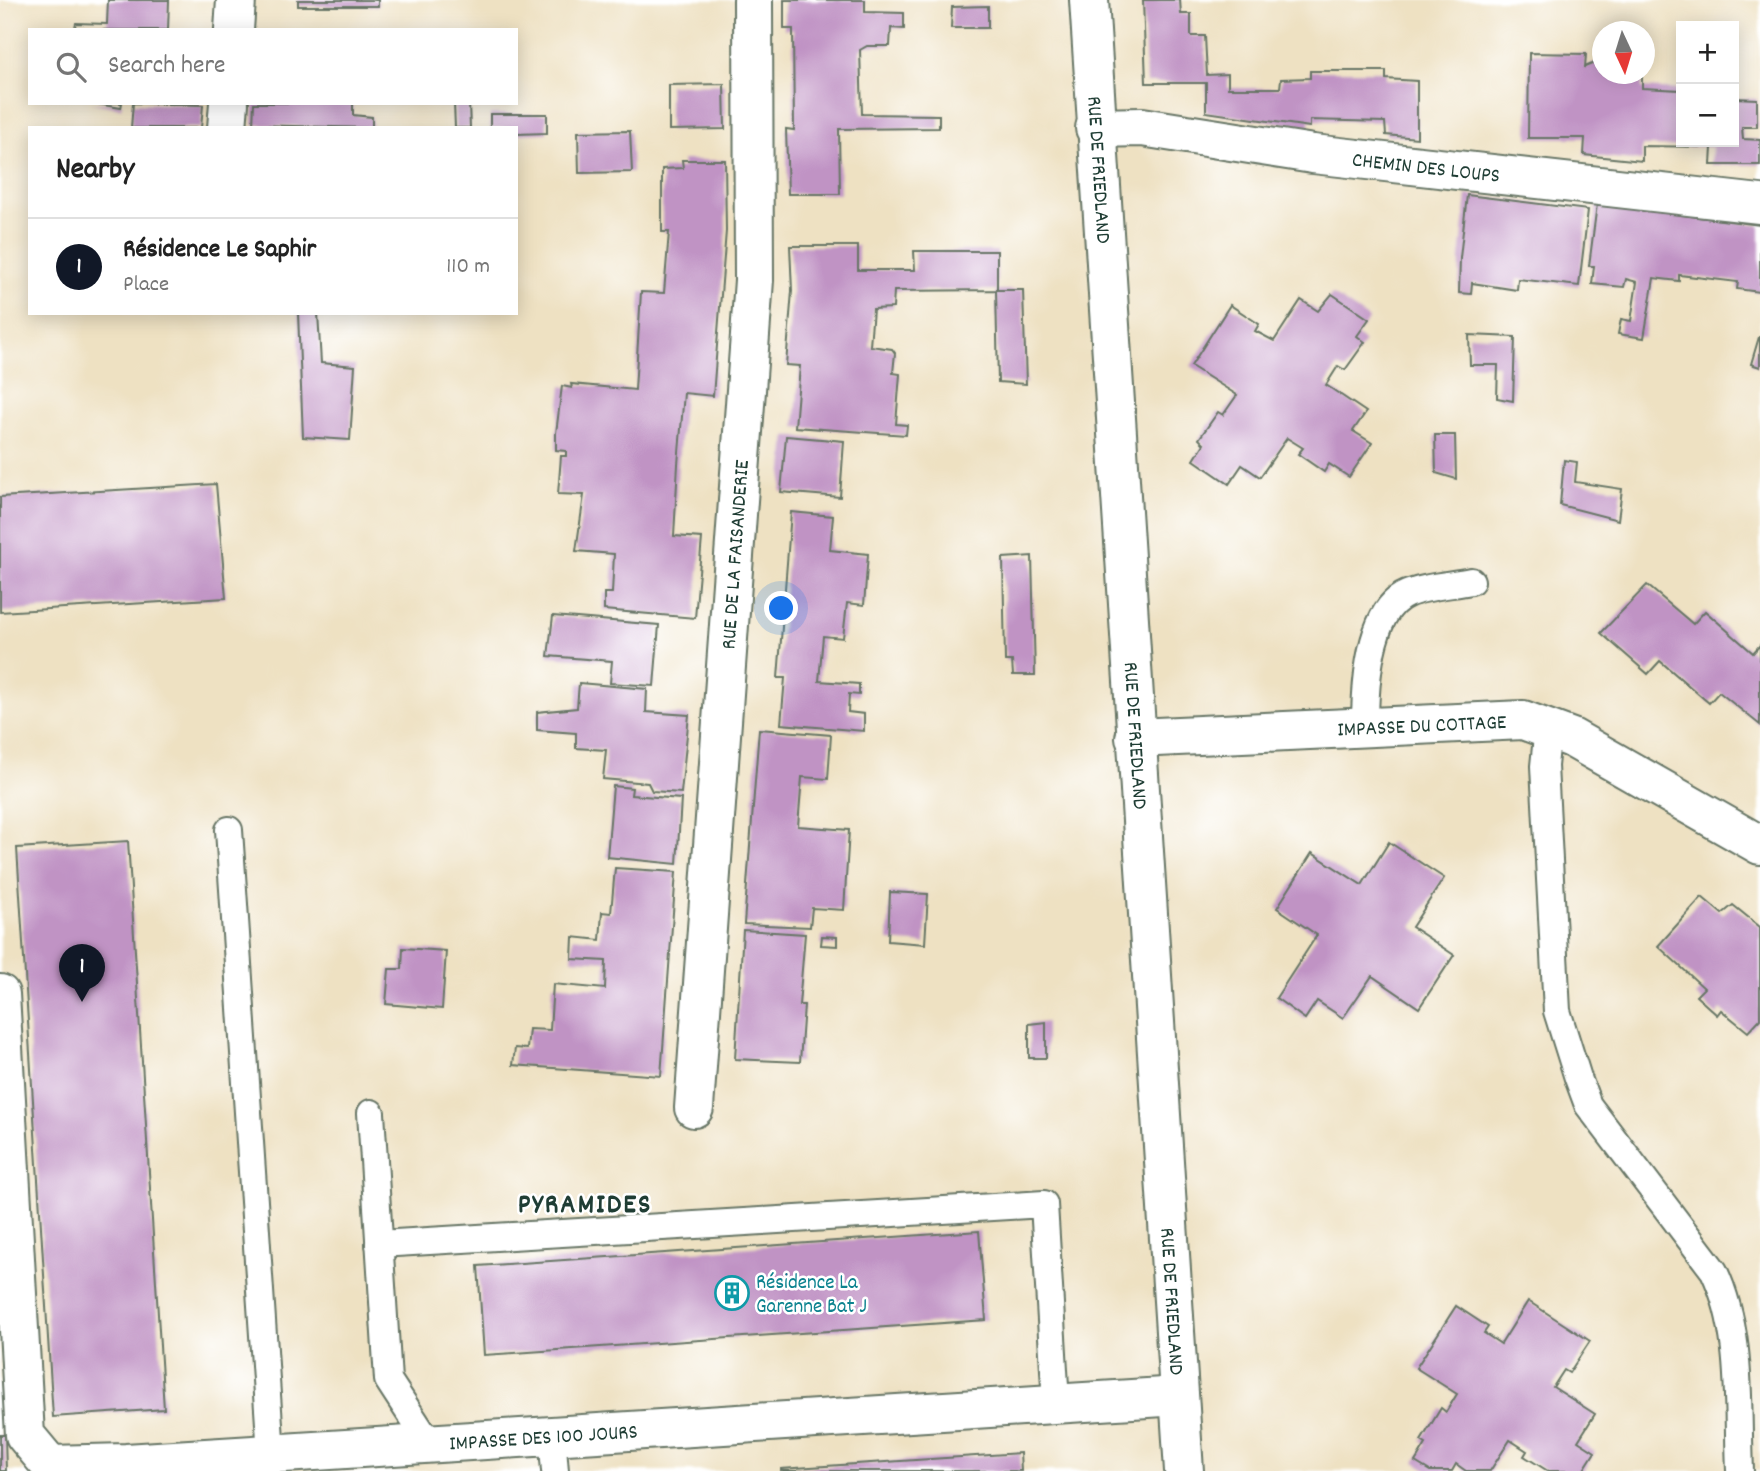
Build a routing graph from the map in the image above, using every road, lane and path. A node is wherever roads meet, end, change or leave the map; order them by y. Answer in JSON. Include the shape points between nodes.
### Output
{"nodes":[{"id":1,"x":236,"y":0,"type":"edge"},
{"id":2,"x":753,"y":0,"type":"edge"},
{"id":3,"x":1089,"y":0,"type":"edge"},
{"id":4,"x":234,"y":28,"type":"edge"},
{"id":5,"x":229,"y":105,"type":"edge"},
{"id":6,"x":227,"y":126,"type":"edge"},
{"id":7,"x":1095,"y":128,"type":"junction"},
{"id":8,"x":1760,"y":204,"type":"edge"},
{"id":9,"x":1471,"y":581,"type":"dead end"},
{"id":10,"x":1365,"y":726,"type":"junction"},
{"id":11,"x":1548,"y":727,"type":"junction"},
{"id":12,"x":1135,"y":738,"type":"junction"},
{"id":13,"x":229,"y":830,"type":"dead end"},
{"id":14,"x":1760,"y":845,"type":"edge"},
{"id":15,"x":0,"y":994,"type":"edge"},
{"id":16,"x":694,"y":1108,"type":"dead end"},
{"id":17,"x":371,"y":1113,"type":"dead end"},
{"id":18,"x":379,"y":1244,"type":"junction"},
{"id":19,"x":1180,"y":1396,"type":"junction"},
{"id":20,"x":1056,"y":1404,"type":"junction"},
{"id":21,"x":429,"y":1443,"type":"junction"},
{"id":22,"x":553,"y":1453,"type":"edge"},
{"id":23,"x":271,"y":1454,"type":"junction"},
{"id":24,"x":1184,"y":1471,"type":"edge"},
{"id":25,"x":1740,"y":1471,"type":"edge"}],
"edges":[{"from":1,"to":4,"type":"street"},
{"from":2,"to":16,"type":"street","name":"RUE DE LA FAISANDERIE","via":[[754,280]]},
{"from":3,"to":7,"type":"street","name":"RUE DE FRIEDLAND"},
{"from":5,"to":6,"type":"street"},
{"from":7,"to":8,"type":"street","name":"CHEMIN DES LOUPS","via":[[1142,127],[1313,154]]},
{"from":7,"to":12,"type":"street","name":"RUE DE FRIEDLAND"},
{"from":9,"to":10,"type":"lane","via":[[1408,593],[1391,603],[1380,622],[1366,683]]},
{"from":10,"to":11,"type":"street","name":"IMPASSE DU COTTAGE","via":[[1523,719]]},
{"from":10,"to":12,"type":"street","name":"IMPASSE DU COTTAGE"},
{"from":11,"to":14,"type":"street","name":"IMPASSE DU COTTAGE"},
{"from":11,"to":25,"type":"lane","via":[[1544,766],[1557,1012],[1588,1105],[1714,1271],[1727,1298],[1734,1334]]},
{"from":12,"to":19,"type":"street","name":"RUE DE FRIEDLAND"},
{"from":13,"to":23,"type":"lane"},
{"from":15,"to":23,"type":"street","name":"IMPASSE DES 100 JOURS","via":[[25,1435],[50,1465]]},
{"from":17,"to":18,"type":"lane"},
{"from":18,"to":20,"type":"lane","via":[[1044,1204]]},
{"from":18,"to":21,"type":"lane","via":[[388,1380]]},
{"from":19,"to":20,"type":"street","name":"IMPASSE DES 100 JOURS"},
{"from":19,"to":24,"type":"street","name":"RUE DE FRIEDLAND"},
{"from":20,"to":22,"type":"street","name":"IMPASSE DES 100 JOURS"},
{"from":21,"to":22,"type":"street","name":"IMPASSE DES 100 JOURS"},
{"from":21,"to":23,"type":"street","name":"IMPASSE DES 100 JOURS"}]}
